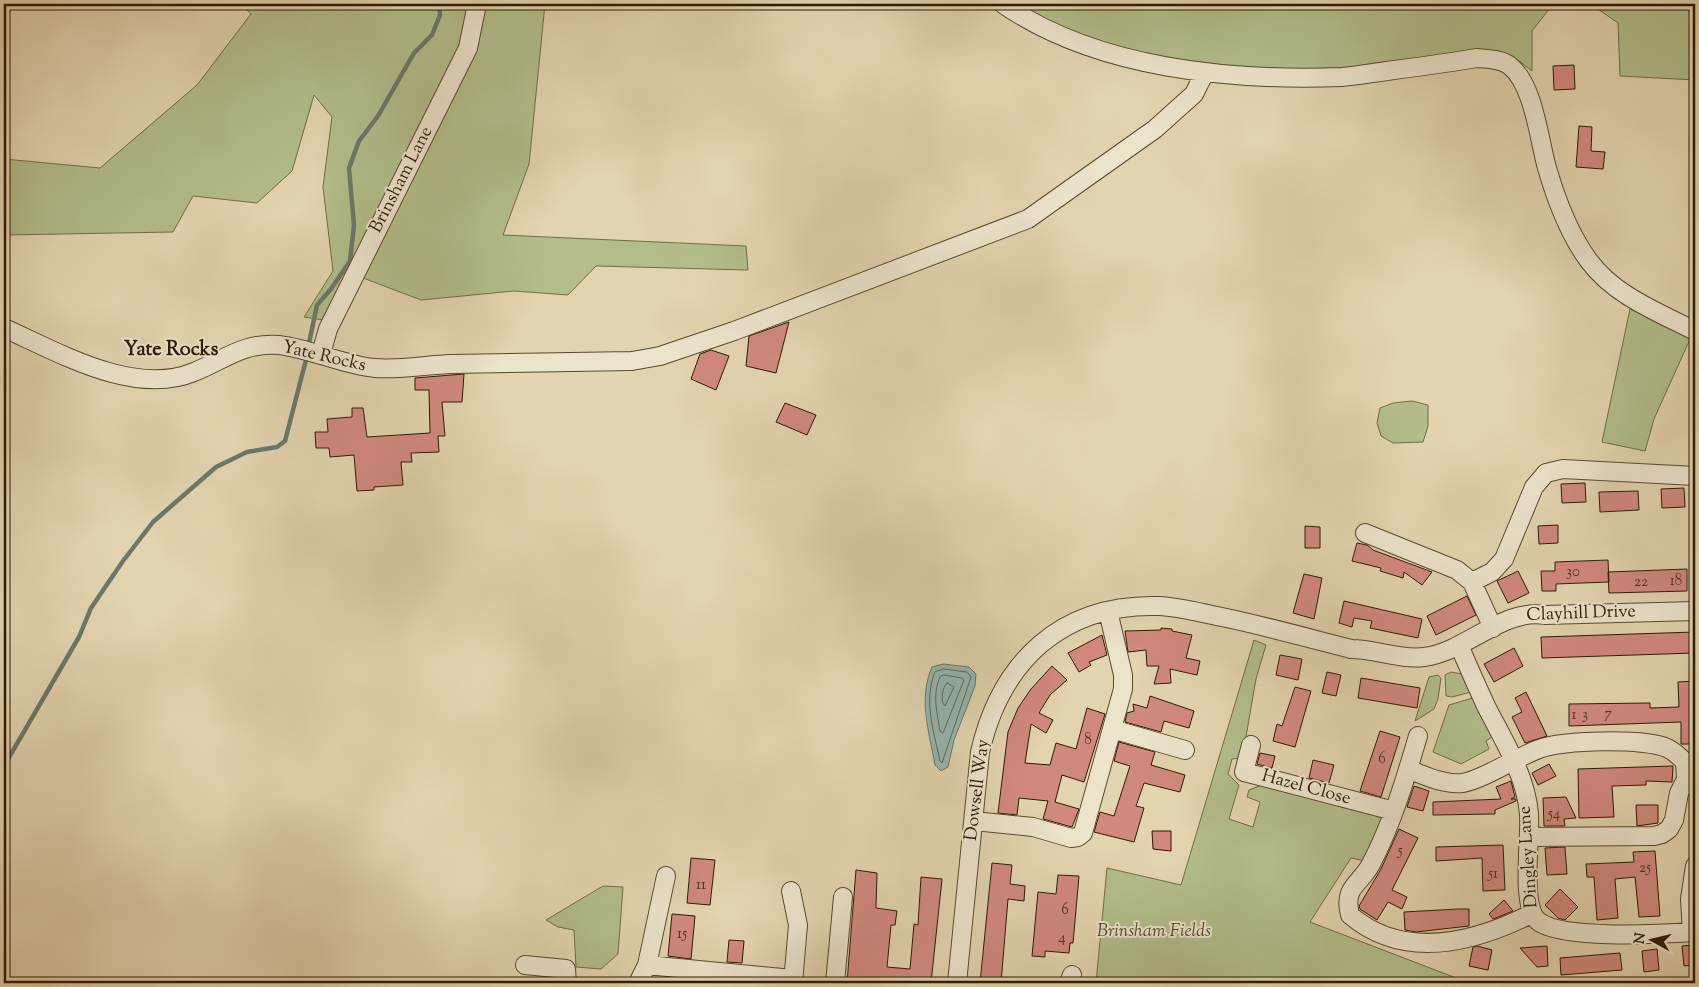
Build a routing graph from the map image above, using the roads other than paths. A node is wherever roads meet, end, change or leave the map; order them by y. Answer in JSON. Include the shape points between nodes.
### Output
{"nodes":[{"id":1,"x":477,"y":4,"type":"edge"},
{"id":2,"x":1004,"y":4,"type":"edge"},
{"id":3,"x":1205,"y":72,"type":"junction"},
{"id":4,"x":4,"y":328,"type":"edge"},
{"id":5,"x":1695,"y":331,"type":"edge"},
{"id":6,"x":322,"y":354,"type":"junction"},
{"id":7,"x":1695,"y":476,"type":"edge"},
{"id":8,"x":1365,"y":533,"type":"dead end"},
{"id":9,"x":1472,"y":582,"type":"junction"},
{"id":10,"x":1108,"y":611,"type":"junction"},
{"id":11,"x":1695,"y":611,"type":"edge"},
{"id":12,"x":1269,"y":628,"type":"joint"},
{"id":13,"x":1493,"y":628,"type":"junction"},
{"id":14,"x":1458,"y":645,"type":"junction"},
{"id":15,"x":1112,"y":729,"type":"junction"},
{"id":16,"x":1418,"y":736,"type":"dead end"},
{"id":17,"x":1251,"y":745,"type":"dead end"},
{"id":18,"x":1184,"y":750,"type":"dead end"},
{"id":19,"x":1513,"y":760,"type":"junction"},
{"id":20,"x":1408,"y":769,"type":"junction"},
{"id":21,"x":1394,"y":811,"type":"junction"},
{"id":22,"x":974,"y":821,"type":"junction"},
{"id":23,"x":1529,"y":838,"type":"junction"},
{"id":24,"x":1695,"y":866,"type":"edge"},
{"id":25,"x":666,"y":876,"type":"dead end"},
{"id":26,"x":790,"y":891,"type":"dead end"},
{"id":27,"x":842,"y":897,"type":"dead end"},
{"id":28,"x":1531,"y":914,"type":"junction"},
{"id":29,"x":1694,"y":932,"type":"edge"},
{"id":30,"x":525,"y":965,"type":"dead end"},
{"id":31,"x":647,"y":965,"type":"junction"},
{"id":32,"x":793,"y":981,"type":"edge"},
{"id":33,"x":568,"y":983,"type":"edge"},
{"id":34,"x":638,"y":983,"type":"edge"},
{"id":35,"x":835,"y":983,"type":"edge"},
{"id":36,"x":957,"y":983,"type":"edge"}],
"edges":[{"from":1,"to":6,"type":"street","name":"Brinsham Lane","via":[[468,48],[328,329]]},
{"from":2,"to":3,"type":"street","via":[[1060,37],[1097,50]]},
{"from":3,"to":5,"type":"street","via":[[1344,77],[1477,58],[1509,64],[1524,85],[1556,196],[1589,261],[1614,287]]},
{"from":3,"to":6,"type":"street","name":"Yate Rocks","via":[[1194,94],[1155,129],[1028,219],[734,332],[660,356],[632,361],[374,368]]},
{"from":4,"to":6,"type":"street","name":"Yate Rocks","via":[[103,370],[152,380],[194,372],[231,353],[254,346],[278,345]]},
{"from":7,"to":9,"type":"street","via":[[1564,469],[1546,473],[1534,487],[1504,559],[1492,572]]},
{"from":8,"to":9,"type":"street","via":[[1443,563]]},
{"from":9,"to":13,"type":"street"},
{"from":10,"to":12,"type":"street","name":"Dowsell Way","via":[[1160,606]]},
{"from":10,"to":15,"type":"street","via":[[1123,675],[1123,688]]},
{"from":10,"to":22,"type":"street","name":"Dowsell Way","via":[[1053,633],[1032,650],[1006,684],[994,705],[982,744]]},
{"from":11,"to":13,"type":"street","name":"Clayhill Drive","via":[[1532,613]]},
{"from":12,"to":14,"type":"street","name":"Clayhill Drive","via":[[1351,649],[1401,657],[1423,657]]},
{"from":13,"to":14,"type":"street","name":"Clayhill Drive"},
{"from":14,"to":19,"type":"street","name":"Dingley Lane"},
{"from":15,"to":18,"type":"street"},
{"from":15,"to":22,"type":"street","via":[[1083,833],[1078,837],[1033,827]]},
{"from":16,"to":20,"type":"street"},
{"from":17,"to":21,"type":"street","name":"Hazel Close","via":[[1244,772]]},
{"from":19,"to":20,"type":"street","via":[[1463,783],[1438,781]]},
{"from":19,"to":23,"type":"street","name":"Dingley Lane","via":[[1524,788]]},
{"from":19,"to":23,"type":"street","via":[[1541,748],[1614,742],[1658,745],[1668,748],[1685,762],[1686,779],[1679,793],[1674,820],[1662,834]]},
{"from":20,"to":21,"type":"street"},
{"from":21,"to":28,"type":"street","via":[[1369,867],[1348,895],[1350,914],[1360,923],[1406,943],[1436,945],[1502,929]]},
{"from":22,"to":36,"type":"street","name":"Dowsell Way"},
{"from":23,"to":28,"type":"street","name":"Dingley Lane","via":[[1528,898]]},
{"from":24,"to":29,"type":"street","via":[[1690,899]]},
{"from":25,"to":31,"type":"street"},
{"from":26,"to":32,"type":"street","via":[[798,924]]},
{"from":27,"to":35,"type":"street"},
{"from":28,"to":29,"type":"street","name":"Dingley Lane","via":[[1552,929],[1581,933]]},
{"from":30,"to":33,"type":"street","via":[[566,969]]},
{"from":31,"to":32,"type":"street"},
{"from":31,"to":34,"type":"street"}]}
